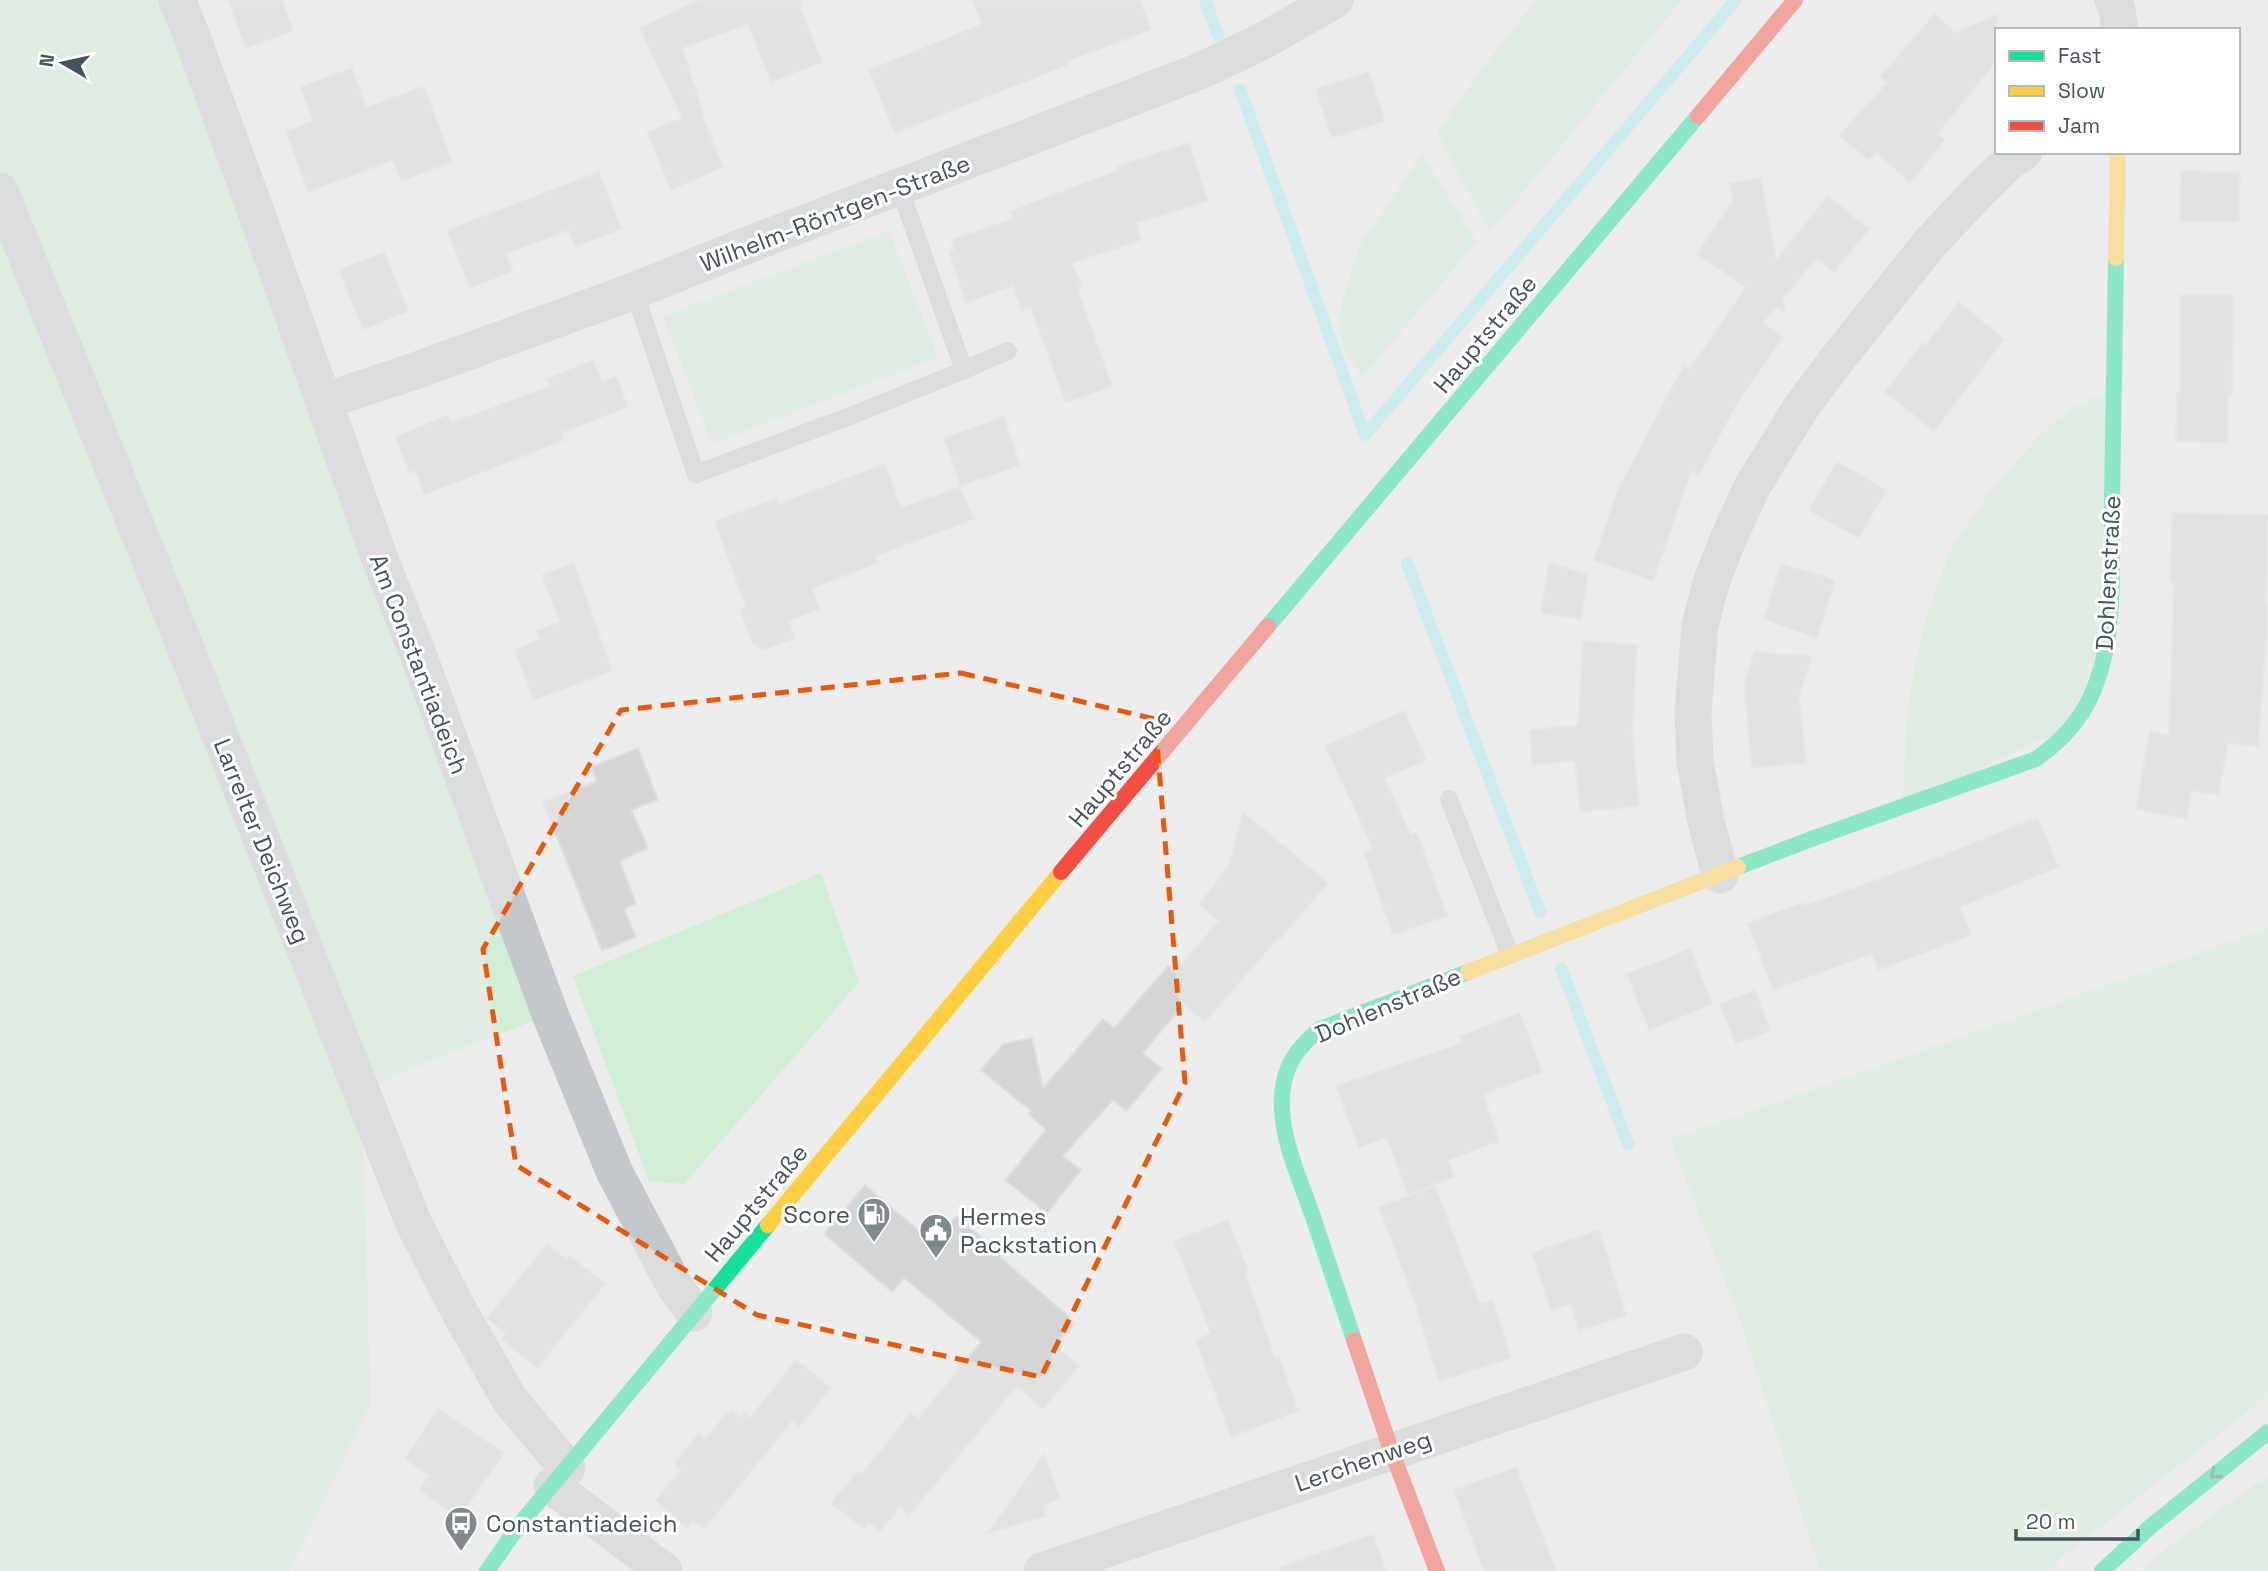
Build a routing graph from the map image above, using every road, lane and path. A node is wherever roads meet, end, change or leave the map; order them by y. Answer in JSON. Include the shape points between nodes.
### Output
{"nodes":[{"id":1,"x":177,"y":0,"type":"edge"},
{"id":2,"x":1335,"y":0,"type":"edge"},
{"id":3,"x":1795,"y":0,"type":"edge"},
{"id":4,"x":2113,"y":0,"type":"edge"},
{"id":5,"x":2120,"y":28,"type":"edge"},
{"id":6,"x":2021,"y":154,"type":"edge"},
{"id":7,"x":2118,"y":154,"type":"edge"},
{"id":8,"x":899,"y":187,"type":"junction"},
{"id":9,"x":0,"y":191,"type":"edge"},
{"id":10,"x":634,"y":291,"type":"junction"},
{"id":11,"x":1008,"y":351,"type":"dead end"},
{"id":12,"x":964,"y":369,"type":"junction"},
{"id":13,"x":324,"y":401,"type":"junction"},
{"id":14,"x":1449,"y":799,"type":"dead end"},
{"id":15,"x":1720,"y":875,"type":"junction"},
{"id":16,"x":1510,"y":955,"type":"junction"},
{"id":17,"x":694,"y":1312,"type":"junction"},
{"id":18,"x":1684,"y":1352,"type":"dead end"},
{"id":19,"x":2268,"y":1432,"type":"edge"},
{"id":20,"x":1391,"y":1450,"type":"junction"},
{"id":21,"x":560,"y":1477,"type":"junction"},
{"id":22,"x":487,"y":1571,"type":"edge"},
{"id":23,"x":664,"y":1571,"type":"edge"},
{"id":24,"x":1042,"y":1571,"type":"edge"},
{"id":25,"x":1437,"y":1571,"type":"edge"},
{"id":26,"x":2102,"y":1571,"type":"edge"}],
"edges":[{"from":1,"to":13,"type":"street","name":"Am Constantiadeich"},
{"from":2,"to":8,"type":"street","name":"Wilhelm-Röntgen-Straße","via":[[1198,72]]},
{"from":3,"to":17,"type":"street","name":"Hauptstraße"},
{"from":4,"to":5,"type":"street"},
{"from":6,"to":15,"type":"street","via":[[1930,243],[1800,409],[1752,487],[1712,580],[1700,625],[1693,712],[1695,762]]},
{"from":7,"to":15,"type":"street","name":"Dohlenstraße","via":[[2110,612],[2099,678],[2089,701],[2055,747],[2036,759]]},
{"from":8,"to":10,"type":"street","name":"Wilhelm-Röntgen-Straße"},
{"from":8,"to":12,"type":"lane"},
{"from":9,"to":21,"type":"street","name":"Larrelter Deichweg","via":[[414,1224],[510,1400]]},
{"from":10,"to":12,"type":"lane","via":[[696,474]]},
{"from":10,"to":13,"type":"street","name":"Wilhelm-Röntgen-Straße"},
{"from":11,"to":12,"type":"lane"},
{"from":13,"to":17,"type":"street","name":"Am Constantiadeich","via":[[550,1014],[614,1171],[674,1285]]},
{"from":14,"to":16,"type":"lane"},
{"from":15,"to":16,"type":"street","name":"Dohlenstraße"},
{"from":16,"to":20,"type":"street","name":"Dohlenstraße","via":[[1320,1029],[1291,1057],[1284,1079],[1282,1119],[1290,1149]]},
{"from":17,"to":21,"type":"street","name":"Hauptstraße"},
{"from":18,"to":20,"type":"street","name":"Lerchenweg"},
{"from":19,"to":26,"type":"street","one_way":true},
{"from":20,"to":24,"type":"street","name":"Lerchenweg"},
{"from":20,"to":25,"type":"street","name":"Dohlenstraße"},
{"from":21,"to":22,"type":"street","name":"Hauptstraße"},
{"from":21,"to":23,"type":"street","name":"Larrelter Deichweg"}]}
